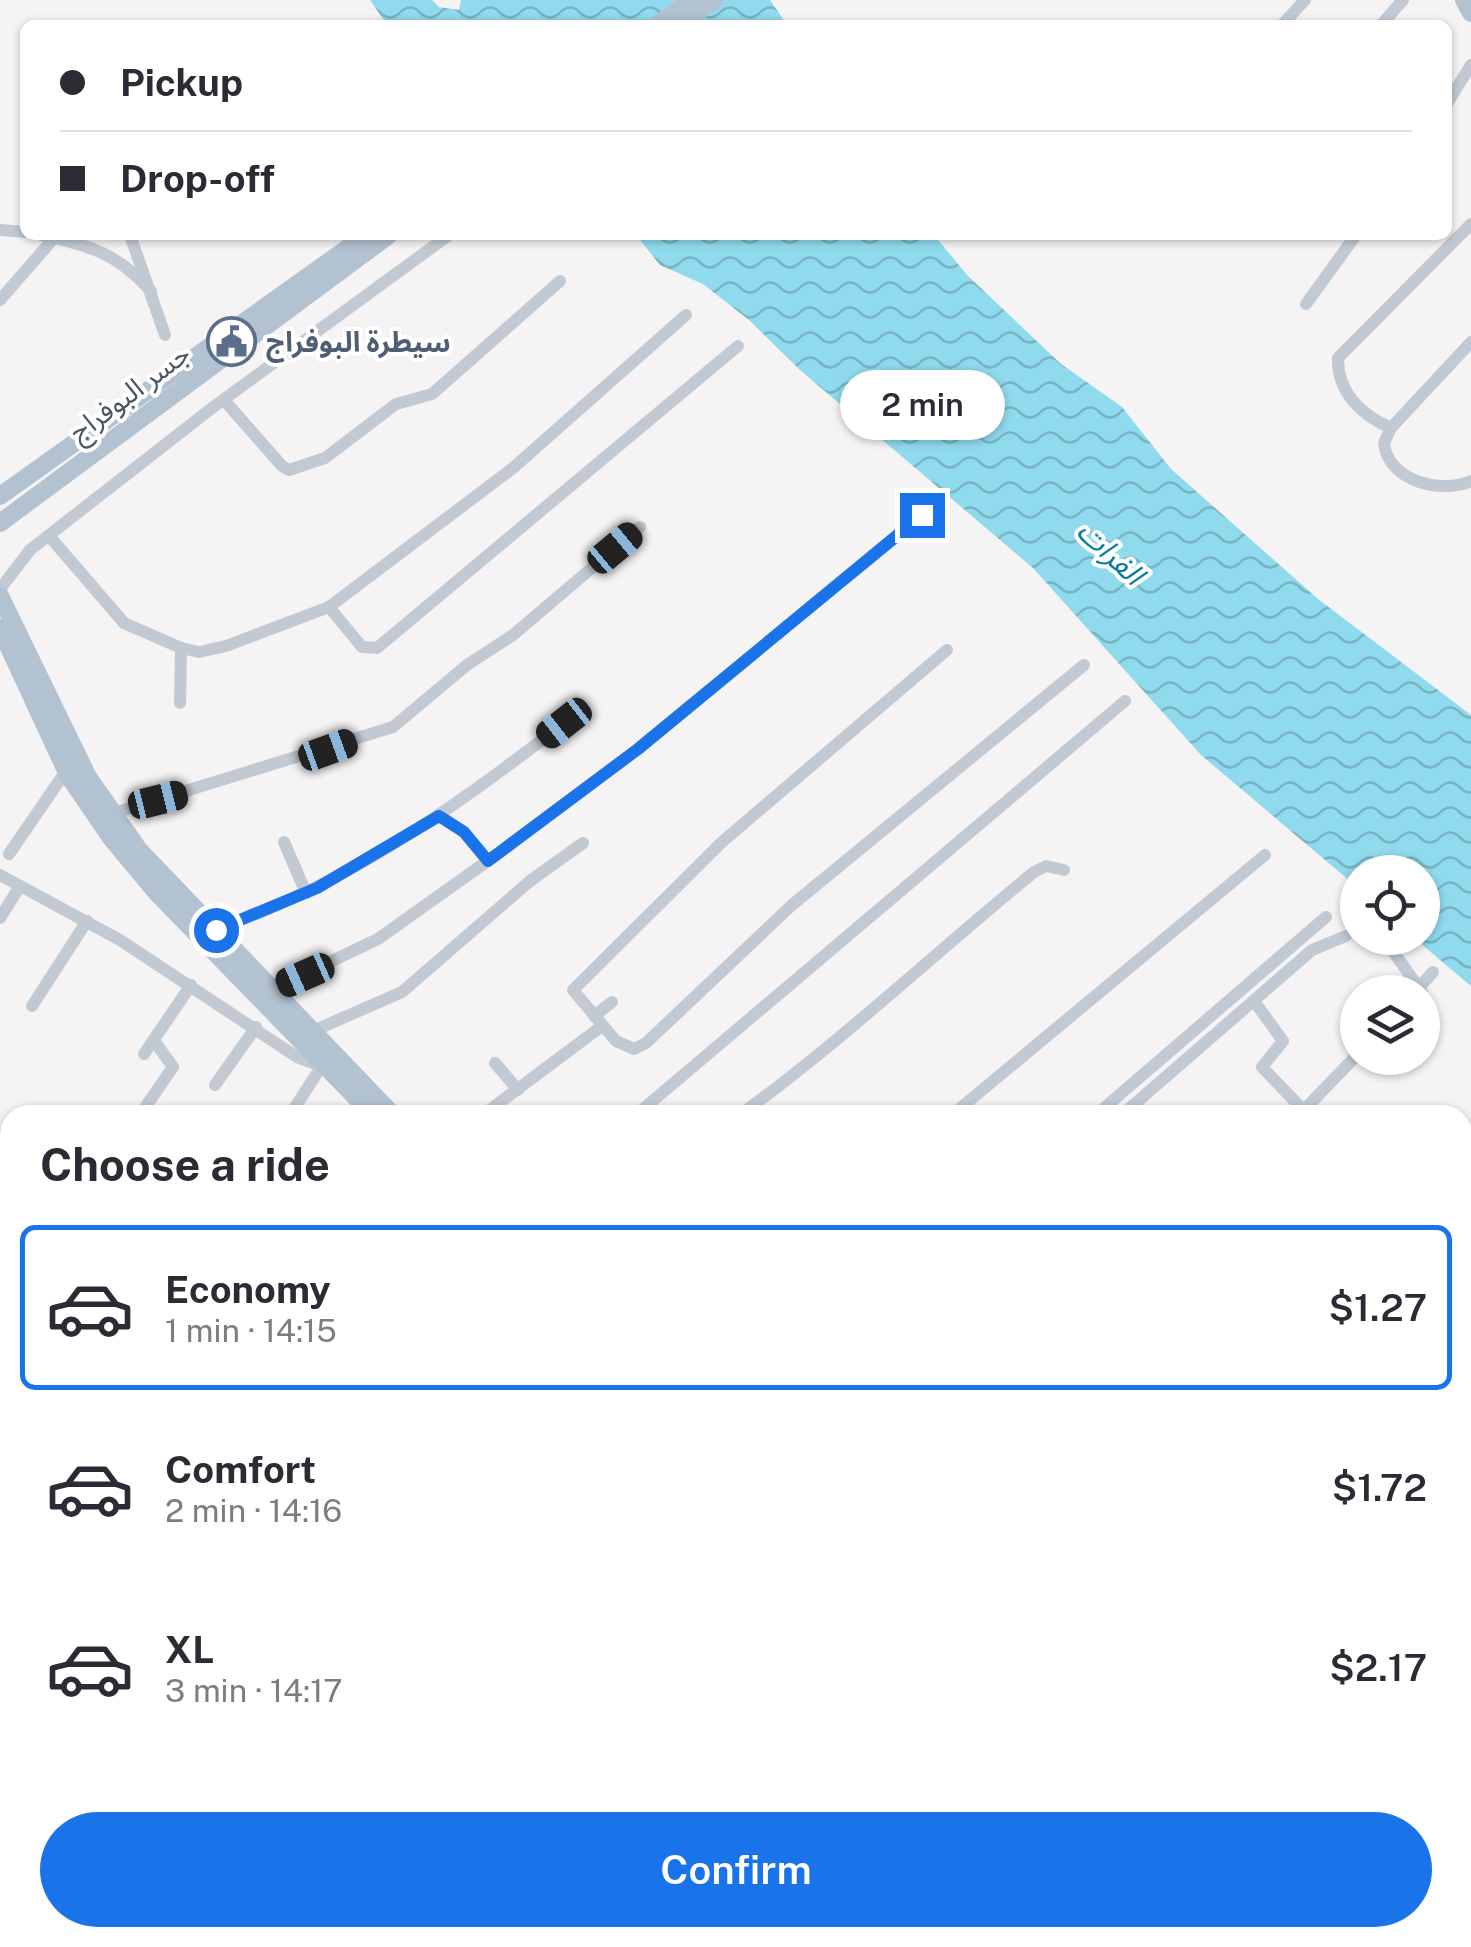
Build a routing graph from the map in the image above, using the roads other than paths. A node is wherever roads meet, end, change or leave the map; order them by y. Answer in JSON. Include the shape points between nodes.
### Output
{"nodes":[{"id":1,"x":692,"y":0,"type":"edge"},
{"id":2,"x":714,"y":0,"type":"edge"},
{"id":3,"x":1305,"y":0,"type":"edge"},
{"id":4,"x":1403,"y":0,"type":"edge"},
{"id":5,"x":1464,"y":0,"type":"edge"},
{"id":6,"x":1471,"y":13,"type":"edge"},
{"id":7,"x":665,"y":20,"type":"edge"},
{"id":8,"x":687,"y":20,"type":"edge"},
{"id":9,"x":1287,"y":20,"type":"edge"},
{"id":10,"x":1385,"y":20,"type":"edge"},
{"id":11,"x":1471,"y":65,"type":"edge"},
{"id":12,"x":1452,"y":96,"type":"edge"},
{"id":13,"x":1471,"y":224,"type":"edge"},
{"id":14,"x":45,"y":240,"type":"edge"},
{"id":15,"x":62,"y":240,"type":"edge"},
{"id":16,"x":132,"y":240,"type":"edge"},
{"id":17,"x":374,"y":240,"type":"edge"},
{"id":18,"x":375,"y":240,"type":"edge"},
{"id":19,"x":442,"y":240,"type":"edge"},
{"id":20,"x":1352,"y":240,"type":"edge"},
{"id":21,"x":560,"y":281,"type":"dead end"},
{"id":22,"x":151,"y":291,"type":"junction"},
{"id":23,"x":0,"y":300,"type":"edge"},
{"id":24,"x":1306,"y":304,"type":"dead end"},
{"id":25,"x":686,"y":315,"type":"dead end"},
{"id":26,"x":165,"y":336,"type":"dead end"},
{"id":27,"x":1471,"y":342,"type":"edge"},
{"id":28,"x":738,"y":346,"type":"dead end"},
{"id":29,"x":224,"y":400,"type":"junction"},
{"id":30,"x":1391,"y":428,"type":"junction"},
{"id":31,"x":1471,"y":481,"type":"edge"},
{"id":32,"x":0,"y":496,"type":"edge"},
{"id":33,"x":922,"y":515,"type":"dead end"},
{"id":34,"x":0,"y":523,"type":"edge"},
{"id":35,"x":640,"y":527,"type":"dead end"},
{"id":36,"x":50,"y":537,"type":"junction"},
{"id":37,"x":0,"y":593,"type":"edge"},
{"id":38,"x":329,"y":607,"type":"junction"},
{"id":39,"x":0,"y":628,"type":"edge"},
{"id":40,"x":181,"y":648,"type":"junction"},
{"id":41,"x":947,"y":650,"type":"dead end"},
{"id":42,"x":1084,"y":665,"type":"dead end"},
{"id":43,"x":1125,"y":702,"type":"dead end"},
{"id":44,"x":180,"y":704,"type":"dead end"},
{"id":45,"x":564,"y":723,"type":"dead end"},
{"id":46,"x":66,"y":770,"type":"junction"},
{"id":47,"x":111,"y":814,"type":"junction"},
{"id":48,"x":439,"y":816,"type":"junction"},
{"id":49,"x":284,"y":842,"type":"dead end"},
{"id":50,"x":583,"y":843,"type":"dead end"},
{"id":51,"x":9,"y":854,"type":"dead end"},
{"id":52,"x":1265,"y":855,"type":"dead end"},
{"id":53,"x":488,"y":861,"type":"junction"},
{"id":54,"x":1064,"y":870,"type":"dead end"},
{"id":55,"x":0,"y":875,"type":"edge"},
{"id":56,"x":20,"y":886,"type":"junction"},
{"id":57,"x":306,"y":893,"type":"junction"},
{"id":58,"x":1326,"y":917,"type":"dead end"},
{"id":59,"x":0,"y":918,"type":"edge"},
{"id":60,"x":87,"y":921,"type":"junction"},
{"id":61,"x":216,"y":930,"type":"junction"},
{"id":62,"x":1340,"y":938,"type":"edge"},
{"id":63,"x":1433,"y":972,"type":"dead end"},
{"id":64,"x":1431,"y":975,"type":"edge"},
{"id":65,"x":191,"y":985,"type":"junction"},
{"id":66,"x":273,"y":989,"type":"junction"},
{"id":67,"x":1254,"y":1000,"type":"junction"},
{"id":68,"x":612,"y":1002,"type":"dead end"},
{"id":69,"x":32,"y":1006,"type":"dead end"},
{"id":70,"x":598,"y":1021,"type":"junction"},
{"id":71,"x":256,"y":1027,"type":"junction"},
{"id":72,"x":313,"y":1031,"type":"junction"},
{"id":73,"x":155,"y":1042,"type":"junction"},
{"id":74,"x":144,"y":1054,"type":"dead end"},
{"id":75,"x":495,"y":1063,"type":"dead end"},
{"id":76,"x":324,"y":1067,"type":"junction"},
{"id":77,"x":1340,"y":1074,"type":"edge"},
{"id":78,"x":215,"y":1085,"type":"dead end"},
{"id":79,"x":518,"y":1090,"type":"junction"},
{"id":80,"x":368,"y":1103,"type":"edge"},
{"id":81,"x":147,"y":1105,"type":"edge"},
{"id":82,"x":297,"y":1105,"type":"edge"},
{"id":83,"x":497,"y":1105,"type":"edge"},
{"id":84,"x":648,"y":1105,"type":"edge"},
{"id":85,"x":753,"y":1105,"type":"edge"},
{"id":86,"x":964,"y":1105,"type":"edge"},
{"id":87,"x":1108,"y":1105,"type":"edge"},
{"id":88,"x":1133,"y":1105,"type":"edge"},
{"id":89,"x":1297,"y":1105,"type":"edge"},
{"id":90,"x":1311,"y":1105,"type":"edge"}],
"edges":[{"from":1,"to":7,"type":"main road"},
{"from":2,"to":8,"type":"main road"},
{"from":3,"to":9,"type":"street"},
{"from":4,"to":10,"type":"street"},
{"from":5,"to":6,"type":"main road"},
{"from":11,"to":12,"type":"street"},
{"from":13,"to":30,"type":"street","via":[[1338,358],[1338,375],[1353,401]]},
{"from":14,"to":23,"type":"street"},
{"from":15,"to":22,"type":"street","via":[[126,265]]},
{"from":16,"to":22,"type":"street"},
{"from":17,"to":32,"type":"main road","name":"جسر البوفراج"},
{"from":18,"to":34,"type":"main road","name":"جسر البوفراج"},
{"from":19,"to":29,"type":"street"},
{"from":20,"to":24,"type":"street"},
{"from":21,"to":29,"type":"street","via":[[432,394],[387,410],[310,466],[282,466]]},
{"from":22,"to":26,"type":"street"},
{"from":25,"to":38,"type":"street","via":[[512,468]]},
{"from":27,"to":30,"type":"street"},
{"from":28,"to":38,"type":"street","via":[[376,648],[362,647]]},
{"from":29,"to":36,"type":"street"},
{"from":30,"to":31,"type":"street","via":[[1384,450],[1404,473],[1433,487]]},
{"from":33,"to":53,"type":"street","via":[[638,749]]},
{"from":35,"to":47,"type":"street","via":[[393,727]]},
{"from":36,"to":37,"type":"street","via":[[30,550]]},
{"from":36,"to":40,"type":"street","via":[[124,623]]},
{"from":37,"to":47,"type":"main road"},
{"from":38,"to":40,"type":"street","via":[[226,646]]},
{"from":39,"to":46,"type":"main road"},
{"from":40,"to":44,"type":"street"},
{"from":41,"to":70,"type":"street","via":[[735,830],[573,990]]},
{"from":42,"to":70,"type":"street","via":[[792,906],[646,1043],[625,1046]]},
{"from":43,"to":84,"type":"street"},
{"from":45,"to":48,"type":"street"},
{"from":46,"to":51,"type":"street"},
{"from":46,"to":76,"type":"main road","via":[[156,892]]},
{"from":47,"to":61,"type":"main road"},
{"from":48,"to":53,"type":"street","via":[[464,832]]},
{"from":48,"to":57,"type":"street"},
{"from":49,"to":57,"type":"street"},
{"from":50,"to":72,"type":"street","via":[[402,992]]},
{"from":52,"to":86,"type":"street"},
{"from":53,"to":66,"type":"street","via":[[378,939]]},
{"from":54,"to":85,"type":"street","via":[[1046,866],[1034,872],[848,1033]]},
{"from":55,"to":56,"type":"street"},
{"from":56,"to":59,"type":"street"},
{"from":56,"to":60,"type":"street"},
{"from":57,"to":61,"type":"street"},
{"from":58,"to":87,"type":"street"},
{"from":60,"to":65,"type":"street"},
{"from":60,"to":69,"type":"street"},
{"from":61,"to":66,"type":"main road"},
{"from":62,"to":67,"type":"street","via":[[1312,950]]},
{"from":63,"to":64,"type":"street"},
{"from":65,"to":71,"type":"street"},
{"from":65,"to":73,"type":"street"},
{"from":66,"to":72,"type":"main road"},
{"from":67,"to":88,"type":"street"},
{"from":67,"to":89,"type":"street","via":[[1283,1042],[1262,1067]]},
{"from":68,"to":70,"type":"street"},
{"from":70,"to":79,"type":"street"},
{"from":71,"to":76,"type":"street"},
{"from":71,"to":78,"type":"street"},
{"from":72,"to":80,"type":"main road"},
{"from":73,"to":74,"type":"street"},
{"from":73,"to":81,"type":"street","via":[[173,1066]]},
{"from":75,"to":79,"type":"street"},
{"from":76,"to":80,"type":"main road"},
{"from":76,"to":82,"type":"street"},
{"from":77,"to":90,"type":"street"},
{"from":79,"to":83,"type":"street"}]}
